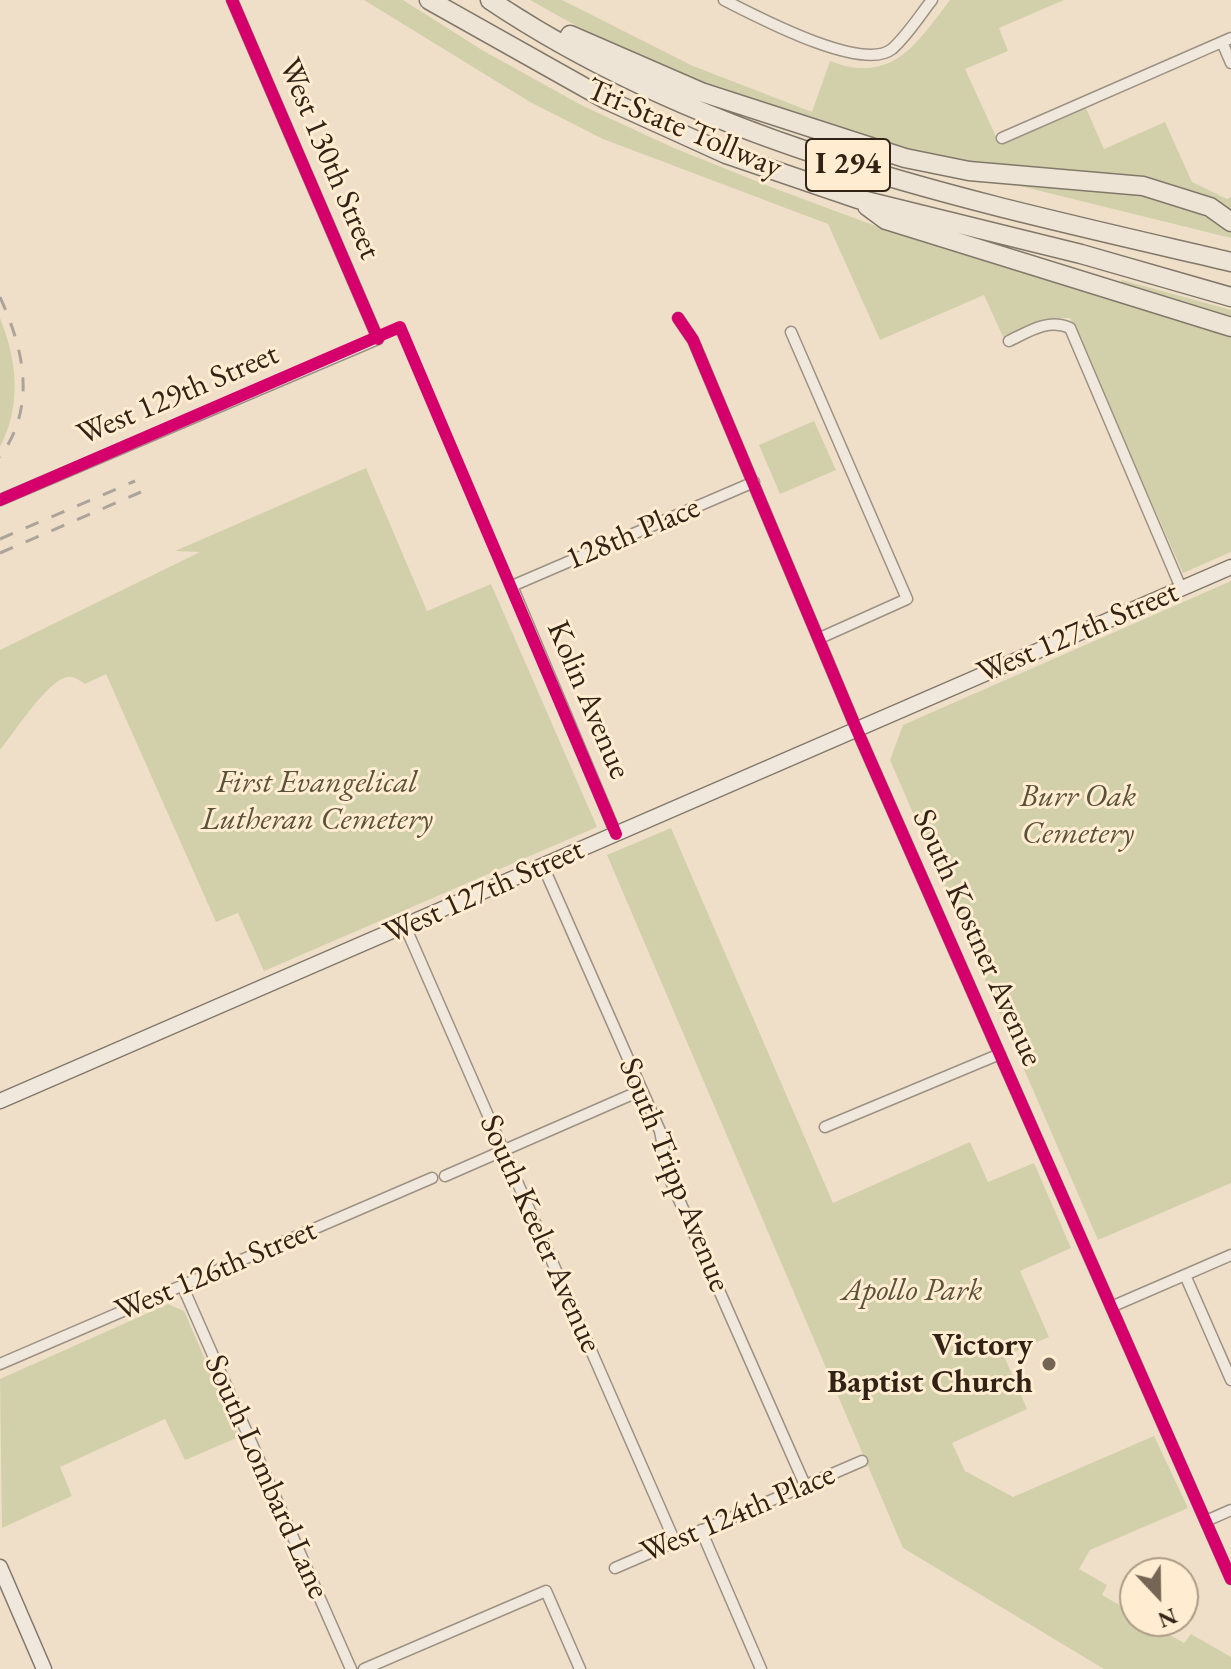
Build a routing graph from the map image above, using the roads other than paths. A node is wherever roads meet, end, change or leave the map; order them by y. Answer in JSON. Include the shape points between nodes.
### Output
{"nodes":[{"id":1,"x":232,"y":0,"type":"edge"},
{"id":2,"x":429,"y":0,"type":"edge"},
{"id":3,"x":491,"y":0,"type":"edge"},
{"id":4,"x":724,"y":0,"type":"edge"},
{"id":5,"x":932,"y":0,"type":"edge"},
{"id":6,"x":1227,"y":40,"type":"edge"},
{"id":7,"x":1231,"y":63,"type":"edge"},
{"id":8,"x":1002,"y":138,"type":"dead end"},
{"id":9,"x":858,"y":199,"type":"junction"},
{"id":10,"x":1231,"y":222,"type":"edge"},
{"id":11,"x":1231,"y":262,"type":"edge"},
{"id":12,"x":1228,"y":297,"type":"edge"},
{"id":13,"x":678,"y":318,"type":"dead end"},
{"id":14,"x":1231,"y":327,"type":"edge"},
{"id":15,"x":791,"y":332,"type":"dead end"},
{"id":16,"x":378,"y":339,"type":"joint"},
{"id":17,"x":1009,"y":341,"type":"dead end"},
{"id":18,"x":754,"y":482,"type":"junction"},
{"id":19,"x":0,"y":500,"type":"edge"},
{"id":20,"x":1231,"y":567,"type":"edge"},
{"id":21,"x":512,"y":586,"type":"joint"},
{"id":22,"x":1181,"y":588,"type":"junction"},
{"id":23,"x":820,"y":638,"type":"junction"},
{"id":24,"x":856,"y":728,"type":"junction"},
{"id":25,"x":616,"y":834,"type":"junction"},
{"id":26,"x":543,"y":866,"type":"junction"},
{"id":27,"x":405,"y":926,"type":"junction"},
{"id":28,"x":1000,"y":1054,"type":"junction"},
{"id":29,"x":642,"y":1090,"type":"junction"},
{"id":30,"x":0,"y":1101,"type":"edge"},
{"id":31,"x":825,"y":1127,"type":"dead end"},
{"id":32,"x":503,"y":1150,"type":"junction"},
{"id":33,"x":445,"y":1176,"type":"dead end"},
{"id":34,"x":432,"y":1178,"type":"dead end"},
{"id":35,"x":1231,"y":1255,"type":"edge"},
{"id":36,"x":1185,"y":1275,"type":"junction"},
{"id":37,"x":182,"y":1285,"type":"junction"},
{"id":38,"x":1111,"y":1307,"type":"junction"},
{"id":39,"x":0,"y":1364,"type":"edge"},
{"id":40,"x":1231,"y":1380,"type":"edge"},
{"id":41,"x":862,"y":1461,"type":"dead end"},
{"id":42,"x":805,"y":1485,"type":"junction"},
{"id":43,"x":1231,"y":1510,"type":"edge"},
{"id":44,"x":1206,"y":1521,"type":"junction"},
{"id":45,"x":701,"y":1530,"type":"junction"},
{"id":46,"x":675,"y":1542,"type":"junction"},
{"id":47,"x":0,"y":1567,"type":"edge"},
{"id":48,"x":615,"y":1568,"type":"dead end"},
{"id":49,"x":1231,"y":1579,"type":"edge"},
{"id":50,"x":44,"y":1669,"type":"edge"},
{"id":51,"x":351,"y":1669,"type":"edge"},
{"id":52,"x":364,"y":1669,"type":"edge"},
{"id":53,"x":580,"y":1669,"type":"edge"},
{"id":54,"x":761,"y":1669,"type":"edge"}],
"edges":[{"from":1,"to":16,"type":"street","name":"West 130th Street"},
{"from":2,"to":9,"type":"highway","name":"Tri-State Tollway","number":"I 294","via":[[607,100],[726,154]]},
{"from":3,"to":10,"type":"highway","via":[[701,92],[905,158],[969,171],[1143,186],[1210,207]]},
{"from":3,"to":11,"type":"highway","name":"Tri-State Tollway","number":"I 294","via":[[630,79],[747,133],[915,187]]},
{"from":4,"to":5,"type":"street","via":[[778,28],[866,57],[891,50]]},
{"from":6,"to":7,"type":"street"},
{"from":6,"to":8,"type":"street"},
{"from":9,"to":12,"type":"highway","name":"Tri-State Tollway","number":"I 294"},
{"from":9,"to":14,"type":"highway","via":[[886,220]]},
{"from":13,"to":18,"type":"street","name":"South Kostner Avenue","via":[[693,340]]},
{"from":15,"to":23,"type":"street","via":[[907,599]]},
{"from":16,"to":19,"type":"street","name":"West 129th Street"},
{"from":17,"to":22,"type":"street","via":[[1041,326],[1059,323],[1070,328]]},
{"from":18,"to":21,"type":"street","name":"128th Place"},
{"from":18,"to":23,"type":"street","name":"South Kostner Avenue"},
{"from":20,"to":22,"type":"main road","name":"West 127th Street"},
{"from":21,"to":25,"type":"street","name":"Kolin Avenue"},
{"from":22,"to":24,"type":"main road","name":"West 127th Street"},
{"from":23,"to":24,"type":"street","name":"South Kostner Avenue"},
{"from":24,"to":25,"type":"main road","name":"West 127th Street"},
{"from":24,"to":28,"type":"street","name":"South Kostner Avenue"},
{"from":25,"to":26,"type":"main road","name":"West 127th Street"},
{"from":26,"to":27,"type":"main road","name":"West 127th Street"},
{"from":26,"to":29,"type":"street","name":"South Tripp Avenue"},
{"from":27,"to":30,"type":"main road","name":"West 127th Street"},
{"from":27,"to":32,"type":"street","name":"South Keeler Avenue"},
{"from":28,"to":31,"type":"street"},
{"from":28,"to":38,"type":"street","name":"South Kostner Avenue"},
{"from":29,"to":32,"type":"street"},
{"from":29,"to":42,"type":"street","name":"South Tripp Avenue","via":[[660,1131],[669,1177]]},
{"from":32,"to":33,"type":"street"},
{"from":32,"to":46,"type":"street","name":"South Keeler Avenue"},
{"from":34,"to":37,"type":"street","name":"West 126th Street"},
{"from":35,"to":36,"type":"street"},
{"from":36,"to":38,"type":"street"},
{"from":36,"to":40,"type":"street"},
{"from":37,"to":39,"type":"street","name":"West 126th Street"},
{"from":37,"to":51,"type":"street","name":"South Lombard Lane"},
{"from":38,"to":44,"type":"street","name":"South Kostner Avenue"},
{"from":41,"to":42,"type":"street","name":"West 124th Place"},
{"from":42,"to":45,"type":"street","name":"West 124th Place"},
{"from":43,"to":44,"type":"street"},
{"from":44,"to":49,"type":"street","name":"South Kostner Avenue"},
{"from":45,"to":46,"type":"street","name":"West 124th Place"},
{"from":45,"to":54,"type":"street"},
{"from":46,"to":48,"type":"street","name":"West 124th Place"},
{"from":47,"to":50,"type":"main road"},
{"from":52,"to":53,"type":"street","via":[[546,1591]]}]}
